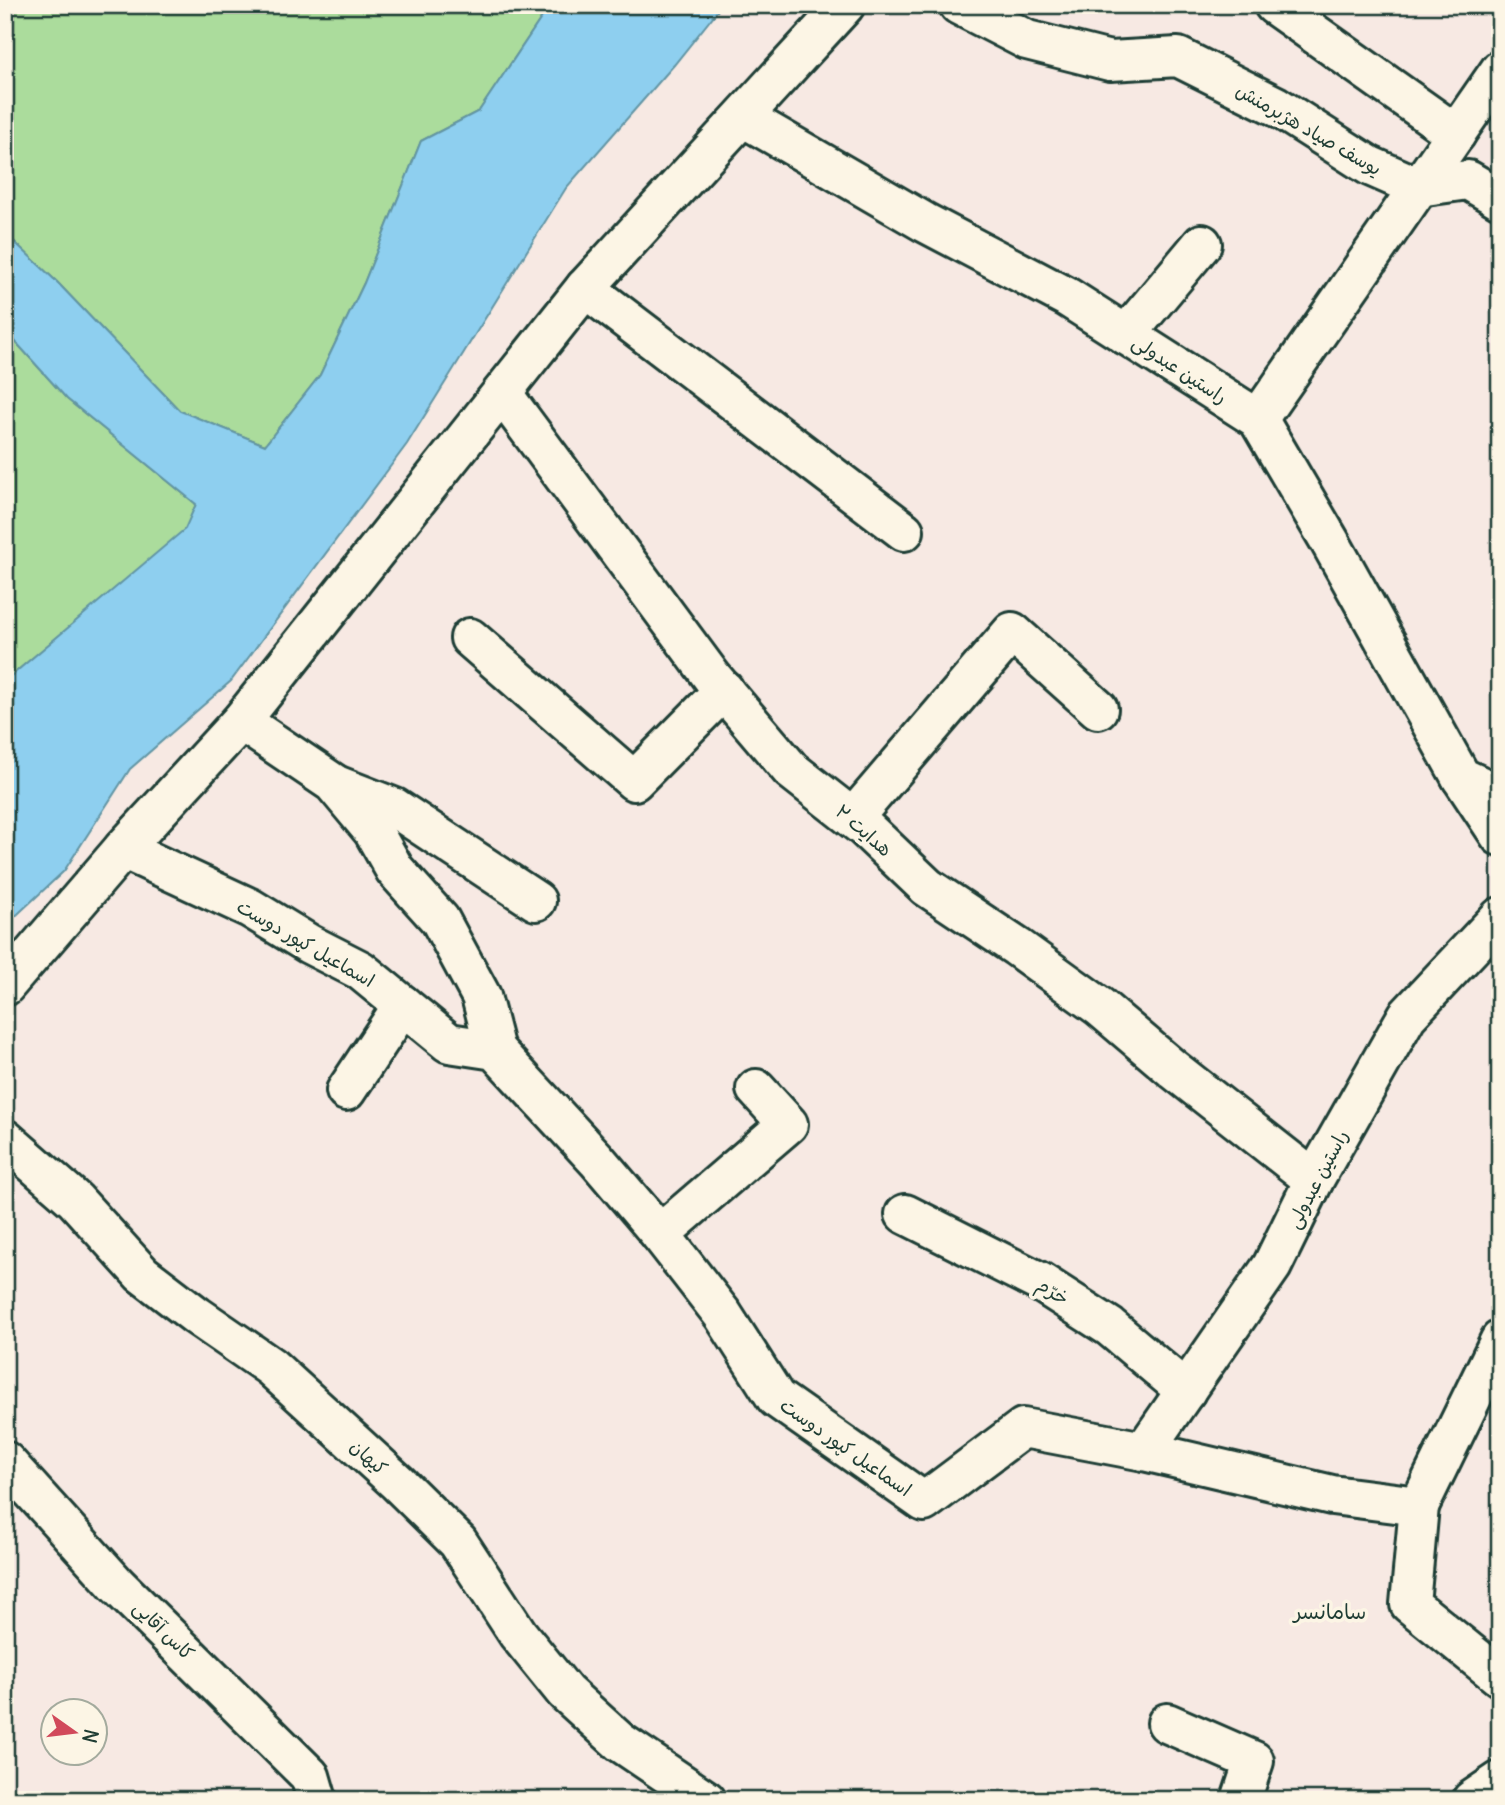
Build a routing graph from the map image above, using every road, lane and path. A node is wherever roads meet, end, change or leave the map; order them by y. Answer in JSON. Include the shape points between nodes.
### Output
{"nodes":[{"id":1,"x":845,"y":5,"type":"edge"},
{"id":2,"x":958,"y":5,"type":"edge"},
{"id":3,"x":1274,"y":5,"type":"edge"},
{"id":4,"x":1500,"y":70,"type":"edge"},
{"id":5,"x":743,"y":117,"type":"junction"},
{"id":6,"x":1456,"y":134,"type":"junction"},
{"id":7,"x":1419,"y":187,"type":"junction"},
{"id":8,"x":1500,"y":199,"type":"edge"},
{"id":9,"x":1202,"y":244,"type":"dead end"},
{"id":10,"x":585,"y":288,"type":"junction"},
{"id":11,"x":1126,"y":335,"type":"junction"},
{"id":12,"x":502,"y":393,"type":"junction"},
{"id":13,"x":1258,"y":419,"type":"junction"},
{"id":14,"x":904,"y":531,"type":"dead end"},
{"id":15,"x":470,"y":638,"type":"dead end"},
{"id":16,"x":723,"y":690,"type":"junction"},
{"id":17,"x":1098,"y":709,"type":"dead end"},
{"id":18,"x":241,"y":721,"type":"junction"},
{"id":19,"x":1461,"y":777,"type":"junction"},
{"id":20,"x":333,"y":783,"type":"junction"},
{"id":21,"x":1500,"y":795,"type":"edge"},
{"id":22,"x":853,"y":818,"type":"junction"},
{"id":23,"x":1500,"y":836,"type":"edge"},
{"id":24,"x":123,"y":849,"type":"junction"},
{"id":25,"x":536,"y":901,"type":"dead end"},
{"id":26,"x":1500,"y":917,"type":"edge"},
{"id":27,"x":5,"y":986,"type":"edge"},
{"id":28,"x":403,"y":1005,"type":"junction"},
{"id":29,"x":495,"y":1050,"type":"junction"},
{"id":30,"x":755,"y":1089,"type":"dead end"},
{"id":31,"x":346,"y":1091,"type":"dead end"},
{"id":32,"x":5,"y":1139,"type":"edge"},
{"id":33,"x":1314,"y":1180,"type":"junction"},
{"id":34,"x":905,"y":1214,"type":"dead end"},
{"id":35,"x":660,"y":1234,"type":"junction"},
{"id":36,"x":1500,"y":1340,"type":"edge"},
{"id":37,"x":1186,"y":1391,"type":"junction"},
{"id":38,"x":1144,"y":1451,"type":"junction"},
{"id":39,"x":5,"y":1461,"type":"edge"},
{"id":40,"x":1419,"y":1506,"type":"junction"},
{"id":41,"x":1500,"y":1677,"type":"edge"},
{"id":42,"x":1167,"y":1723,"type":"dead end"},
{"id":43,"x":317,"y":1800,"type":"edge"},
{"id":44,"x":706,"y":1800,"type":"edge"},
{"id":45,"x":1241,"y":1800,"type":"edge"}],
"edges":[{"from":1,"to":5,"type":"street"},
{"from":2,"to":7,"type":"street","name":"یوسف صیاد هژبرمنش","via":[[1027,40],[1110,61],[1178,57],[1276,106],[1370,166]]},
{"from":3,"to":6,"type":"street"},
{"from":4,"to":6,"type":"street"},
{"from":5,"to":10,"type":"street"},
{"from":5,"to":11,"type":"street","name":"راستین عبدولی","via":[[924,222],[1067,297]]},
{"from":6,"to":7,"type":"street"},
{"from":7,"to":8,"type":"street","via":[[1468,180]]},
{"from":7,"to":13,"type":"street"},
{"from":9,"to":11,"type":"street"},
{"from":10,"to":12,"type":"street"},
{"from":10,"to":14,"type":"street"},
{"from":11,"to":13,"type":"street","name":"راستین عبدولی"},
{"from":12,"to":16,"type":"street","name":"هدایت ۲"},
{"from":12,"to":18,"type":"street"},
{"from":13,"to":19,"type":"street","name":"راستین عبدولی"},
{"from":15,"to":16,"type":"street","via":[[634,781]]},
{"from":16,"to":22,"type":"street","name":"هدایت ۲","via":[[791,770]]},
{"from":17,"to":22,"type":"street","via":[[1012,632]]},
{"from":18,"to":20,"type":"street"},
{"from":18,"to":24,"type":"street"},
{"from":19,"to":21,"type":"street"},
{"from":19,"to":23,"type":"street","name":"راستین عبدولی"},
{"from":20,"to":25,"type":"street","via":[[395,808]]},
{"from":20,"to":29,"type":"street","via":[[373,831],[395,870],[440,920],[481,996]]},
{"from":22,"to":33,"type":"street","name":"هدایت ۲","via":[[927,887],[1100,1007]]},
{"from":24,"to":27,"type":"street"},
{"from":24,"to":28,"type":"street","name":"اسماعیل کپور دوست","via":[[250,908],[360,970]]},
{"from":26,"to":33,"type":"street","name":"راستین عبدولی","via":[[1407,1016]]},
{"from":28,"to":29,"type":"street","name":"اسماعیل کپور دوست","via":[[449,1043]]},
{"from":28,"to":31,"type":"street"},
{"from":29,"to":35,"type":"street","name":"اسماعیل کپور دوست"},
{"from":30,"to":35,"type":"street","via":[[788,1124]]},
{"from":32,"to":44,"type":"street","name":"کیهان","via":[[75,1200],[142,1274],[271,1367],[397,1482],[458,1542],[518,1634],[565,1692],[620,1742]]},
{"from":33,"to":37,"type":"street","name":"راستین عبدولی","via":[[1272,1266]]},
{"from":34,"to":37,"type":"street","name":"خرّم","via":[[1040,1282],[1110,1327]]},
{"from":35,"to":38,"type":"street","name":"اسماعیل کپور دوست","via":[[723,1315],[776,1398],[924,1502],[1023,1428]]},
{"from":36,"to":40,"type":"street"},
{"from":37,"to":38,"type":"street","name":"راستین عبدولی"},
{"from":38,"to":40,"type":"street","name":"اسماعیل کپور دوست","via":[[1332,1495]]},
{"from":39,"to":43,"type":"street","name":"کاس آقایی","via":[[117,1585],[310,1776]]},
{"from":40,"to":41,"type":"street","via":[[1410,1604]]},
{"from":42,"to":45,"type":"street","via":[[1254,1761]]}]}
